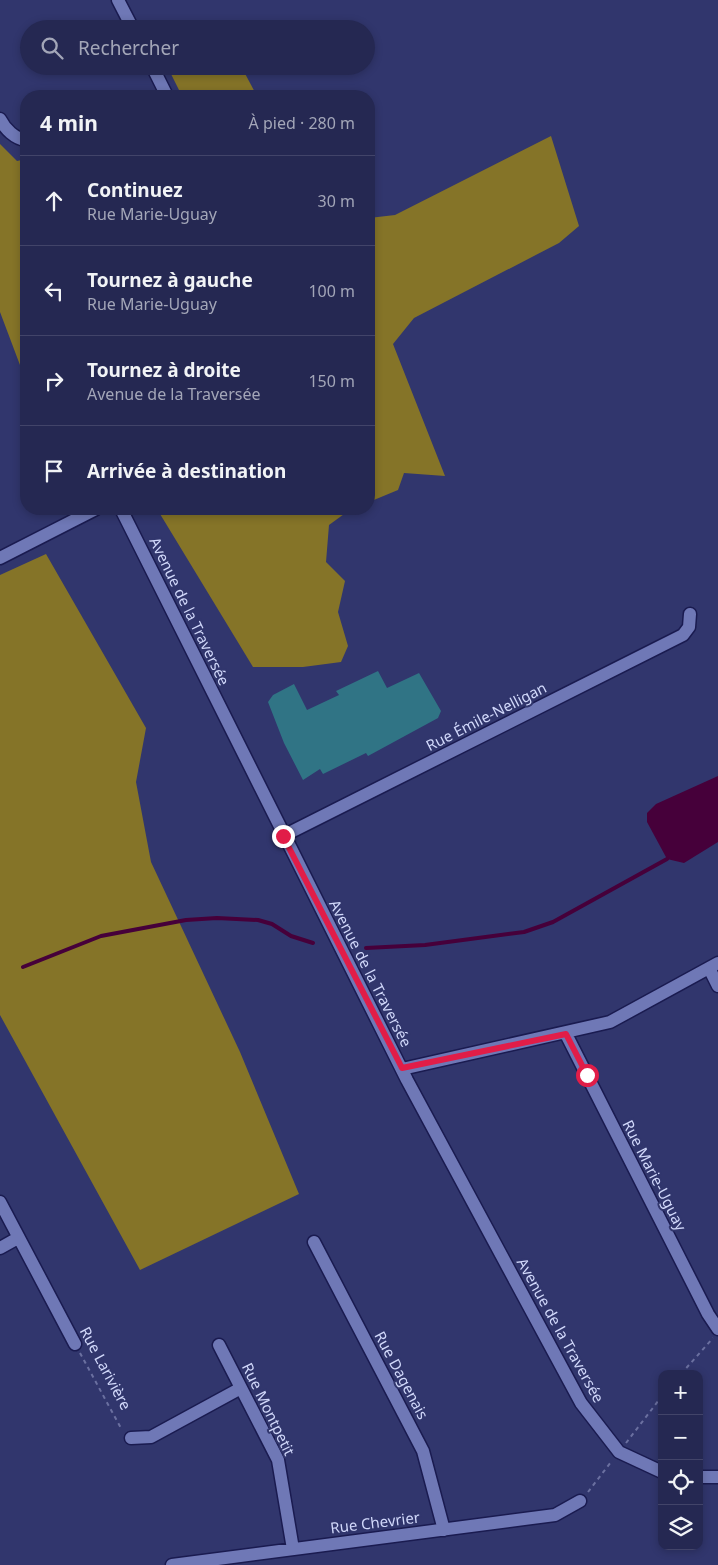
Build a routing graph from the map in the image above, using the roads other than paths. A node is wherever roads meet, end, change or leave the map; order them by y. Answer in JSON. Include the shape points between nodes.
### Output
{"nodes":[{"id":1,"x":118,"y":0,"type":"edge"},
{"id":2,"x":128,"y":20,"type":"edge"},
{"id":3,"x":156,"y":75,"type":"edge"},
{"id":4,"x":164,"y":90,"type":"edge"},
{"id":5,"x":0,"y":119,"type":"edge"},
{"id":6,"x":20,"y":140,"type":"edge"},
{"id":7,"x":84,"y":515,"type":"edge"},
{"id":8,"x":124,"y":515,"type":"edge"},
{"id":9,"x":0,"y":558,"type":"edge"},
{"id":10,"x":690,"y":614,"type":"dead end"},
{"id":11,"x":283,"y":836,"type":"junction"},
{"id":12,"x":713,"y":966,"type":"edge"},
{"id":13,"x":718,"y":986,"type":"edge"},
{"id":14,"x":566,"y":1034,"type":"junction"},
{"id":15,"x":402,"y":1068,"type":"junction"},
{"id":16,"x":0,"y":1202,"type":"edge"},
{"id":17,"x":18,"y":1238,"type":"junction"},
{"id":18,"x":314,"y":1242,"type":"dead end"},
{"id":19,"x":0,"y":1248,"type":"edge"},
{"id":20,"x":718,"y":1329,"type":"edge"},
{"id":21,"x":75,"y":1344,"type":"road end"},
{"id":22,"x":219,"y":1345,"type":"dead end"},
{"id":23,"x":241,"y":1388,"type":"junction"},
{"id":24,"x":131,"y":1438,"type":"road end"},
{"id":25,"x":658,"y":1470,"type":"edge"},
{"id":26,"x":703,"y":1477,"type":"edge"},
{"id":27,"x":718,"y":1477,"type":"edge"},
{"id":28,"x":580,"y":1501,"type":"dead end"},
{"id":29,"x":444,"y":1530,"type":"junction"},
{"id":30,"x":293,"y":1549,"type":"junction"},
{"id":31,"x":172,"y":1565,"type":"edge"}],
"edges":[{"from":1,"to":2,"type":"street"},
{"from":3,"to":4,"type":"street"},
{"from":5,"to":6,"type":"street"},
{"from":7,"to":9,"type":"street"},
{"from":8,"to":11,"type":"street","name":"Avenue de la Traversée"},
{"from":10,"to":11,"type":"street","name":"Rue Émile-Nelligan","via":[[689,627],[683,635]]},
{"from":11,"to":15,"type":"street","name":"Avenue de la Traversée"},
{"from":12,"to":13,"type":"street"},
{"from":12,"to":14,"type":"street","via":[[619,1019]]},
{"from":14,"to":15,"type":"street"},
{"from":14,"to":20,"type":"street","name":"Rue Marie-Uguay"},
{"from":15,"to":25,"type":"street","name":"Avenue de la Traversée","via":[[581,1403],[619,1452]]},
{"from":16,"to":17,"type":"street","name":"Rue Larivière"},
{"from":17,"to":19,"type":"street"},
{"from":17,"to":21,"type":"street","name":"Rue Larivière"},
{"from":18,"to":29,"type":"street","name":"Rue Dagenais","via":[[423,1451]]},
{"from":22,"to":23,"type":"street","name":"Rue Montpetit"},
{"from":23,"to":24,"type":"street","via":[[151,1437]]},
{"from":23,"to":30,"type":"street","name":"Rue Montpetit","via":[[278,1460]]},
{"from":26,"to":27,"type":"street"},
{"from":28,"to":29,"type":"street","name":"Rue Chevrier","via":[[555,1515]]},
{"from":29,"to":30,"type":"street","name":"Rue Chevrier"},
{"from":30,"to":31,"type":"street","name":"Rue Chevrier"}]}
